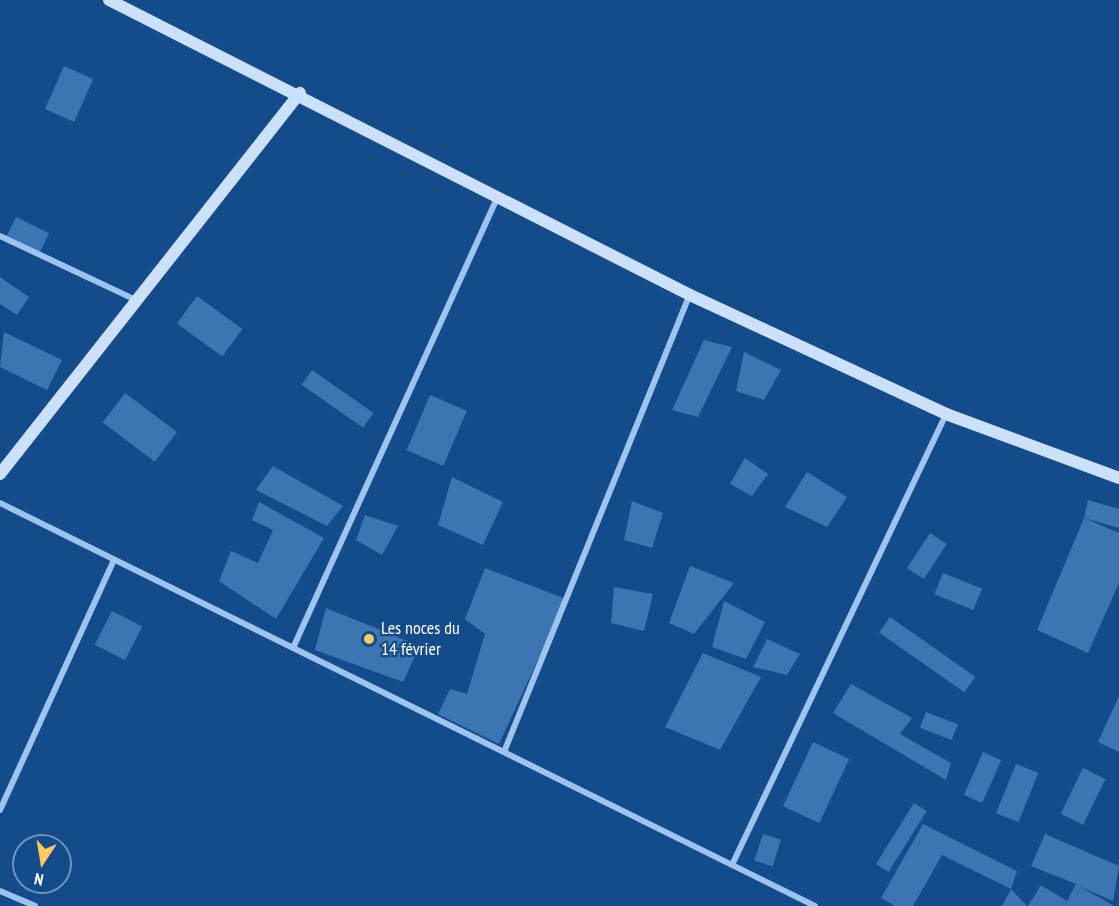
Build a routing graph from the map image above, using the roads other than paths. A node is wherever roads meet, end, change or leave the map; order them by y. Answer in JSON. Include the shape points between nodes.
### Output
{"nodes":[{"id":1,"x":109,"y":0,"type":"edge"},
{"id":2,"x":300,"y":93,"type":"junction"},
{"id":3,"x":497,"y":199,"type":"junction"},
{"id":4,"x":0,"y":236,"type":"edge"},
{"id":5,"x":690,"y":295,"type":"junction"},
{"id":6,"x":137,"y":300,"type":"junction"},
{"id":7,"x":946,"y":414,"type":"junction"},
{"id":8,"x":0,"y":474,"type":"edge"},
{"id":9,"x":1119,"y":478,"type":"edge"},
{"id":10,"x":0,"y":503,"type":"edge"},
{"id":11,"x":114,"y":560,"type":"junction"},
{"id":12,"x":293,"y":648,"type":"junction"},
{"id":13,"x":504,"y":753,"type":"junction"},
{"id":14,"x":0,"y":810,"type":"edge"},
{"id":15,"x":732,"y":865,"type":"junction"},
{"id":16,"x":0,"y":891,"type":"edge"},
{"id":17,"x":810,"y":905,"type":"edge"},
{"id":18,"x":35,"y":906,"type":"edge"}],
"edges":[{"from":1,"to":2,"type":"street"},
{"from":2,"to":3,"type":"street"},
{"from":2,"to":6,"type":"street"},
{"from":3,"to":5,"type":"street"},
{"from":3,"to":12,"type":"street"},
{"from":4,"to":6,"type":"street"},
{"from":5,"to":7,"type":"street"},
{"from":5,"to":13,"type":"street"},
{"from":6,"to":8,"type":"street"},
{"from":7,"to":9,"type":"street"},
{"from":7,"to":15,"type":"street"},
{"from":10,"to":11,"type":"street"},
{"from":11,"to":12,"type":"street"},
{"from":11,"to":14,"type":"street"},
{"from":12,"to":13,"type":"street"},
{"from":13,"to":15,"type":"street"},
{"from":15,"to":17,"type":"street"},
{"from":16,"to":18,"type":"street"}]}
